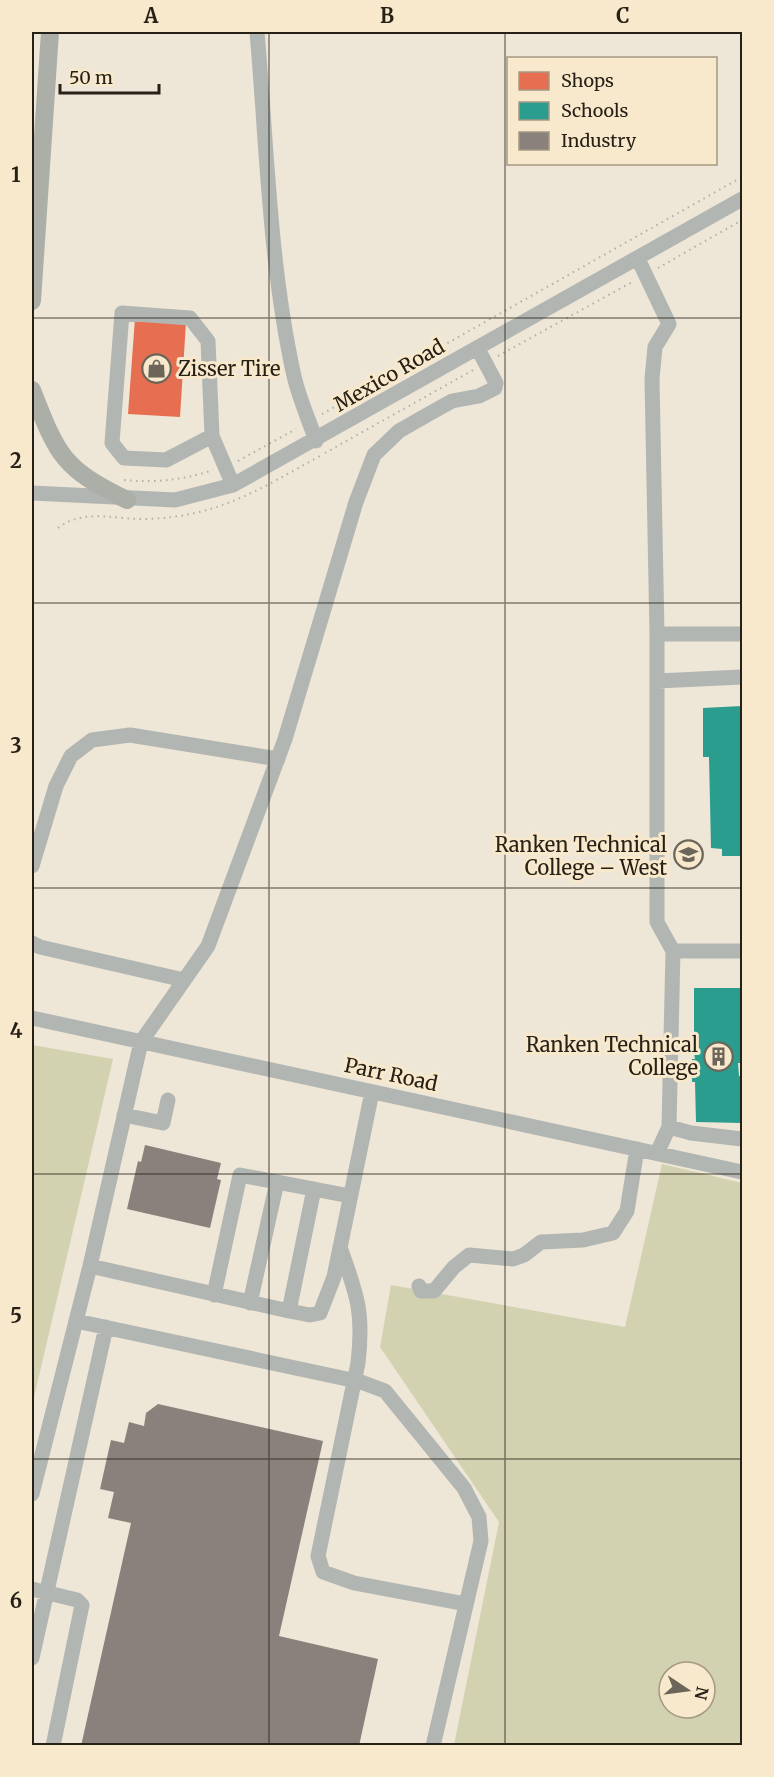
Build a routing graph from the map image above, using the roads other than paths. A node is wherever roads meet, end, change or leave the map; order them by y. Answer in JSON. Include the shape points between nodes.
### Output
{"nodes":[{"id":1,"x":50,"y":32,"type":"edge"},
{"id":2,"x":257,"y":32,"type":"edge"},
{"id":3,"x":742,"y":199,"type":"edge"},
{"id":4,"x":638,"y":259,"type":"junction"},
{"id":5,"x":32,"y":301,"type":"edge"},
{"id":6,"x":478,"y":349,"type":"junction"},
{"id":7,"x":32,"y":390,"type":"edge"},
{"id":8,"x":212,"y":436,"type":"junction"},
{"id":9,"x":315,"y":441,"type":"junction"},
{"id":10,"x":233,"y":485,"type":"junction"},
{"id":11,"x":32,"y":493,"type":"edge"},
{"id":12,"x":127,"y":500,"type":"junction"},
{"id":13,"x":657,"y":634,"type":"junction"},
{"id":14,"x":742,"y":634,"type":"edge"},
{"id":15,"x":742,"y":677,"type":"edge"},
{"id":16,"x":657,"y":681,"type":"junction"},
{"id":17,"x":278,"y":759,"type":"junction"},
{"id":18,"x":32,"y":866,"type":"edge"},
{"id":19,"x":32,"y":943,"type":"edge"},
{"id":20,"x":673,"y":951,"type":"junction"},
{"id":21,"x":742,"y":951,"type":"edge"},
{"id":22,"x":184,"y":980,"type":"junction"},
{"id":23,"x":32,"y":1018,"type":"edge"},
{"id":24,"x":141,"y":1042,"type":"junction"},
{"id":25,"x":372,"y":1092,"type":"junction"},
{"id":26,"x":168,"y":1100,"type":"dead end"},
{"id":27,"x":124,"y":1115,"type":"junction"},
{"id":28,"x":669,"y":1126,"type":"junction"},
{"id":29,"x":742,"y":1139,"type":"edge"},
{"id":30,"x":637,"y":1149,"type":"junction"},
{"id":31,"x":657,"y":1153,"type":"junction"},
{"id":32,"x":742,"y":1172,"type":"edge"},
{"id":33,"x":276,"y":1182,"type":"junction"},
{"id":34,"x":314,"y":1190,"type":"junction"},
{"id":35,"x":351,"y":1196,"type":"junction"},
{"id":36,"x":340,"y":1247,"type":"junction"},
{"id":37,"x":90,"y":1266,"type":"junction"},
{"id":38,"x":419,"y":1286,"type":"dead end"},
{"id":39,"x":214,"y":1295,"type":"junction"},
{"id":40,"x":250,"y":1303,"type":"junction"},
{"id":41,"x":289,"y":1311,"type":"junction"},
{"id":42,"x":76,"y":1321,"type":"junction"},
{"id":43,"x":106,"y":1327,"type":"junction"},
{"id":44,"x":354,"y":1381,"type":"junction"},
{"id":45,"x":32,"y":1494,"type":"edge"},
{"id":46,"x":39,"y":1591,"type":"edge"},
{"id":47,"x":466,"y":1604,"type":"junction"},
{"id":48,"x":32,"y":1658,"type":"edge"},
{"id":49,"x":53,"y":1746,"type":"edge"},
{"id":50,"x":433,"y":1746,"type":"edge"}],
"edges":[{"from":1,"to":5,"type":"main road"},
{"from":2,"to":9,"type":"street","via":[[271,220],[294,377]]},
{"from":3,"to":4,"type":"street","name":"Mexico Road"},
{"from":4,"to":6,"type":"street","name":"Mexico Road"},
{"from":4,"to":13,"type":"street","via":[[669,324],[655,347],[652,379]]},
{"from":6,"to":9,"type":"street","name":"Mexico Road"},
{"from":6,"to":17,"type":"street","via":[[495,388],[479,396],[452,401],[399,431],[374,455],[356,502]]},
{"from":7,"to":12,"type":"main road","via":[[57,449],[74,470]]},
{"from":8,"to":8,"type":"street","via":[[208,341],[190,318],[122,313],[112,443],[124,458],[166,460]]},
{"from":8,"to":10,"type":"street"},
{"from":9,"to":10,"type":"street","name":"Mexico Road"},
{"from":10,"to":12,"type":"street","name":"Mexico Road","via":[[176,500]]},
{"from":11,"to":12,"type":"street","name":"Mexico Road"},
{"from":13,"to":14,"type":"street"},
{"from":13,"to":16,"type":"street"},
{"from":15,"to":16,"type":"street"},
{"from":16,"to":20,"type":"street","via":[[657,922]]},
{"from":17,"to":18,"type":"street","via":[[130,735],[92,740],[71,756],[56,786]]},
{"from":17,"to":22,"type":"street","via":[[208,946]]},
{"from":19,"to":22,"type":"street"},
{"from":20,"to":21,"type":"street"},
{"from":20,"to":28,"type":"street"},
{"from":22,"to":24,"type":"street"},
{"from":23,"to":24,"type":"street","name":"Parr Road"},
{"from":24,"to":25,"type":"street","name":"Parr Road"},
{"from":24,"to":27,"type":"street"},
{"from":25,"to":30,"type":"street","name":"Parr Road"},
{"from":25,"to":35,"type":"street"},
{"from":26,"to":27,"type":"street","via":[[164,1123]]},
{"from":27,"to":37,"type":"street"},
{"from":28,"to":29,"type":"street","via":[[691,1133]]},
{"from":28,"to":31,"type":"street"},
{"from":30,"to":31,"type":"street","name":"Parr Road"},
{"from":30,"to":38,"type":"street","via":[[627,1211],[613,1233],[583,1240],[541,1242],[524,1256],[513,1259],[469,1254],[434,1291],[421,1291]]},
{"from":31,"to":32,"type":"street","name":"Parr Road"},
{"from":33,"to":34,"type":"street"},
{"from":33,"to":39,"type":"street","via":[[240,1175]]},
{"from":33,"to":40,"type":"street"},
{"from":34,"to":35,"type":"street"},
{"from":34,"to":41,"type":"street"},
{"from":35,"to":36,"type":"street"},
{"from":36,"to":41,"type":"street","via":[[320,1313]]},
{"from":36,"to":44,"type":"street","via":[[359,1302],[362,1334]]},
{"from":37,"to":39,"type":"street"},
{"from":37,"to":42,"type":"street"},
{"from":39,"to":40,"type":"street"},
{"from":40,"to":41,"type":"street"},
{"from":42,"to":43,"type":"street"},
{"from":42,"to":45,"type":"street"},
{"from":43,"to":44,"type":"street"},
{"from":43,"to":46,"type":"street"},
{"from":44,"to":47,"type":"street","via":[[386,1391],[464,1488],[479,1517],[481,1541]]},
{"from":44,"to":47,"type":"street","via":[[318,1556],[323,1572],[354,1583]]},
{"from":46,"to":48,"type":"street"},
{"from":46,"to":49,"type":"street","via":[[77,1600],[82,1605]]},
{"from":47,"to":50,"type":"street"}]}
